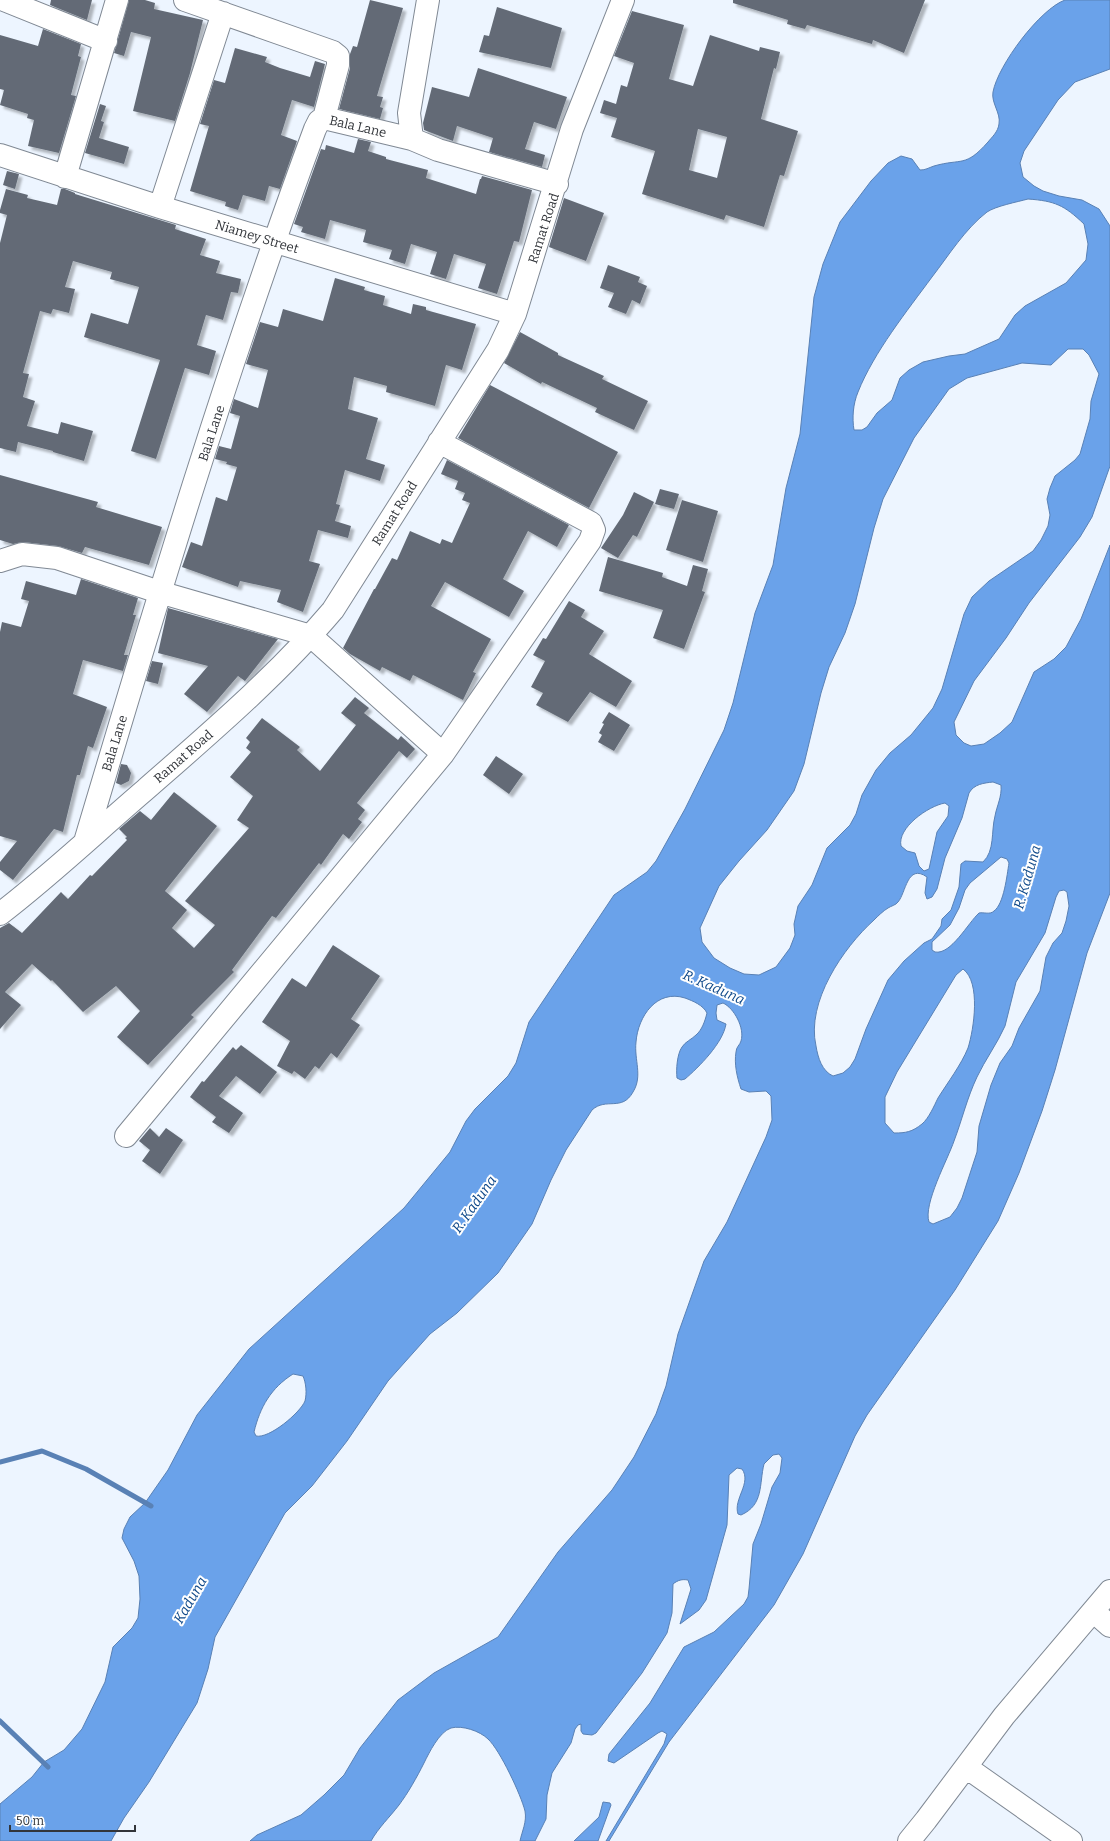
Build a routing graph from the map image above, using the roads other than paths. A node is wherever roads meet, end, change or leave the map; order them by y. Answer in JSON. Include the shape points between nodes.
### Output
{"nodes":[{"id":1,"x":7,"y":0,"type":"edge"},
{"id":2,"x":117,"y":0,"type":"edge"},
{"id":3,"x":185,"y":0,"type":"edge"},
{"id":4,"x":428,"y":0,"type":"edge"},
{"id":5,"x":623,"y":0,"type":"edge"},
{"id":6,"x":223,"y":13,"type":"junction"},
{"id":7,"x":106,"y":41,"type":"junction"},
{"id":8,"x":324,"y":118,"type":"junction"},
{"id":9,"x":412,"y":139,"type":"junction"},
{"id":10,"x":0,"y":156,"type":"edge"},
{"id":11,"x":65,"y":177,"type":"junction"},
{"id":12,"x":557,"y":184,"type":"junction"},
{"id":13,"x":160,"y":207,"type":"junction"},
{"id":14,"x":273,"y":242,"type":"junction"},
{"id":15,"x":515,"y":314,"type":"junction"},
{"id":16,"x":439,"y":442,"type":"junction"},
{"id":17,"x":0,"y":560,"type":"edge"},
{"id":18,"x":159,"y":592,"type":"junction"},
{"id":19,"x":311,"y":636,"type":"junction"},
{"id":20,"x":443,"y":754,"type":"junction"},
{"id":21,"x":85,"y":842,"type":"junction"},
{"id":22,"x":3,"y":908,"type":"edge"},
{"id":23,"x":126,"y":1136,"type":"dead end"},
{"id":24,"x":1110,"y":1590,"type":"edge"},
{"id":25,"x":1092,"y":1611,"type":"junction"},
{"id":26,"x":1110,"y":1626,"type":"edge"},
{"id":27,"x":966,"y":1767,"type":"junction"},
{"id":28,"x":909,"y":1841,"type":"edge"},
{"id":29,"x":1071,"y":1841,"type":"edge"}],
"edges":[{"from":1,"to":7,"type":"street"},
{"from":2,"to":7,"type":"street"},
{"from":3,"to":6,"type":"street"},
{"from":4,"to":9,"type":"street","via":[[409,113]]},
{"from":5,"to":12,"type":"street","name":"Ramat Road","via":[[572,129]]},
{"from":6,"to":8,"type":"street","via":[[338,56]]},
{"from":6,"to":13,"type":"street"},
{"from":7,"to":11,"type":"street"},
{"from":8,"to":9,"type":"street","name":"Bala Lane"},
{"from":8,"to":14,"type":"street","name":"Bala Lane","via":[[315,129]]},
{"from":9,"to":12,"type":"street","name":"Bala Lane","via":[[438,150]]},
{"from":10,"to":11,"type":"street","name":"Niamey Street"},
{"from":11,"to":13,"type":"street","name":"Niamey Street"},
{"from":12,"to":15,"type":"street","name":"Ramat Road"},
{"from":13,"to":14,"type":"street","name":"Niamey Street"},
{"from":14,"to":15,"type":"street","name":"Niamey Street"},
{"from":14,"to":18,"type":"street","name":"Bala Lane"},
{"from":15,"to":16,"type":"street","name":"Ramat Road","via":[[498,350]]},
{"from":16,"to":19,"type":"street","name":"Ramat Road","via":[[333,610]]},
{"from":16,"to":20,"type":"street","via":[[591,523],[594,530],[590,541]]},
{"from":17,"to":18,"type":"street","via":[[22,554],[57,558]]},
{"from":18,"to":19,"type":"street"},
{"from":18,"to":21,"type":"street","name":"Bala Lane"},
{"from":19,"to":20,"type":"street"},
{"from":19,"to":21,"type":"street","name":"Ramat Road","via":[[226,718]]},
{"from":20,"to":23,"type":"street"},
{"from":21,"to":22,"type":"street","name":"Ramat Road"},
{"from":24,"to":25,"type":"street"},
{"from":25,"to":26,"type":"street"},
{"from":25,"to":27,"type":"street","via":[[1004,1716]]},
{"from":27,"to":28,"type":"street"},
{"from":27,"to":29,"type":"street"}]}
